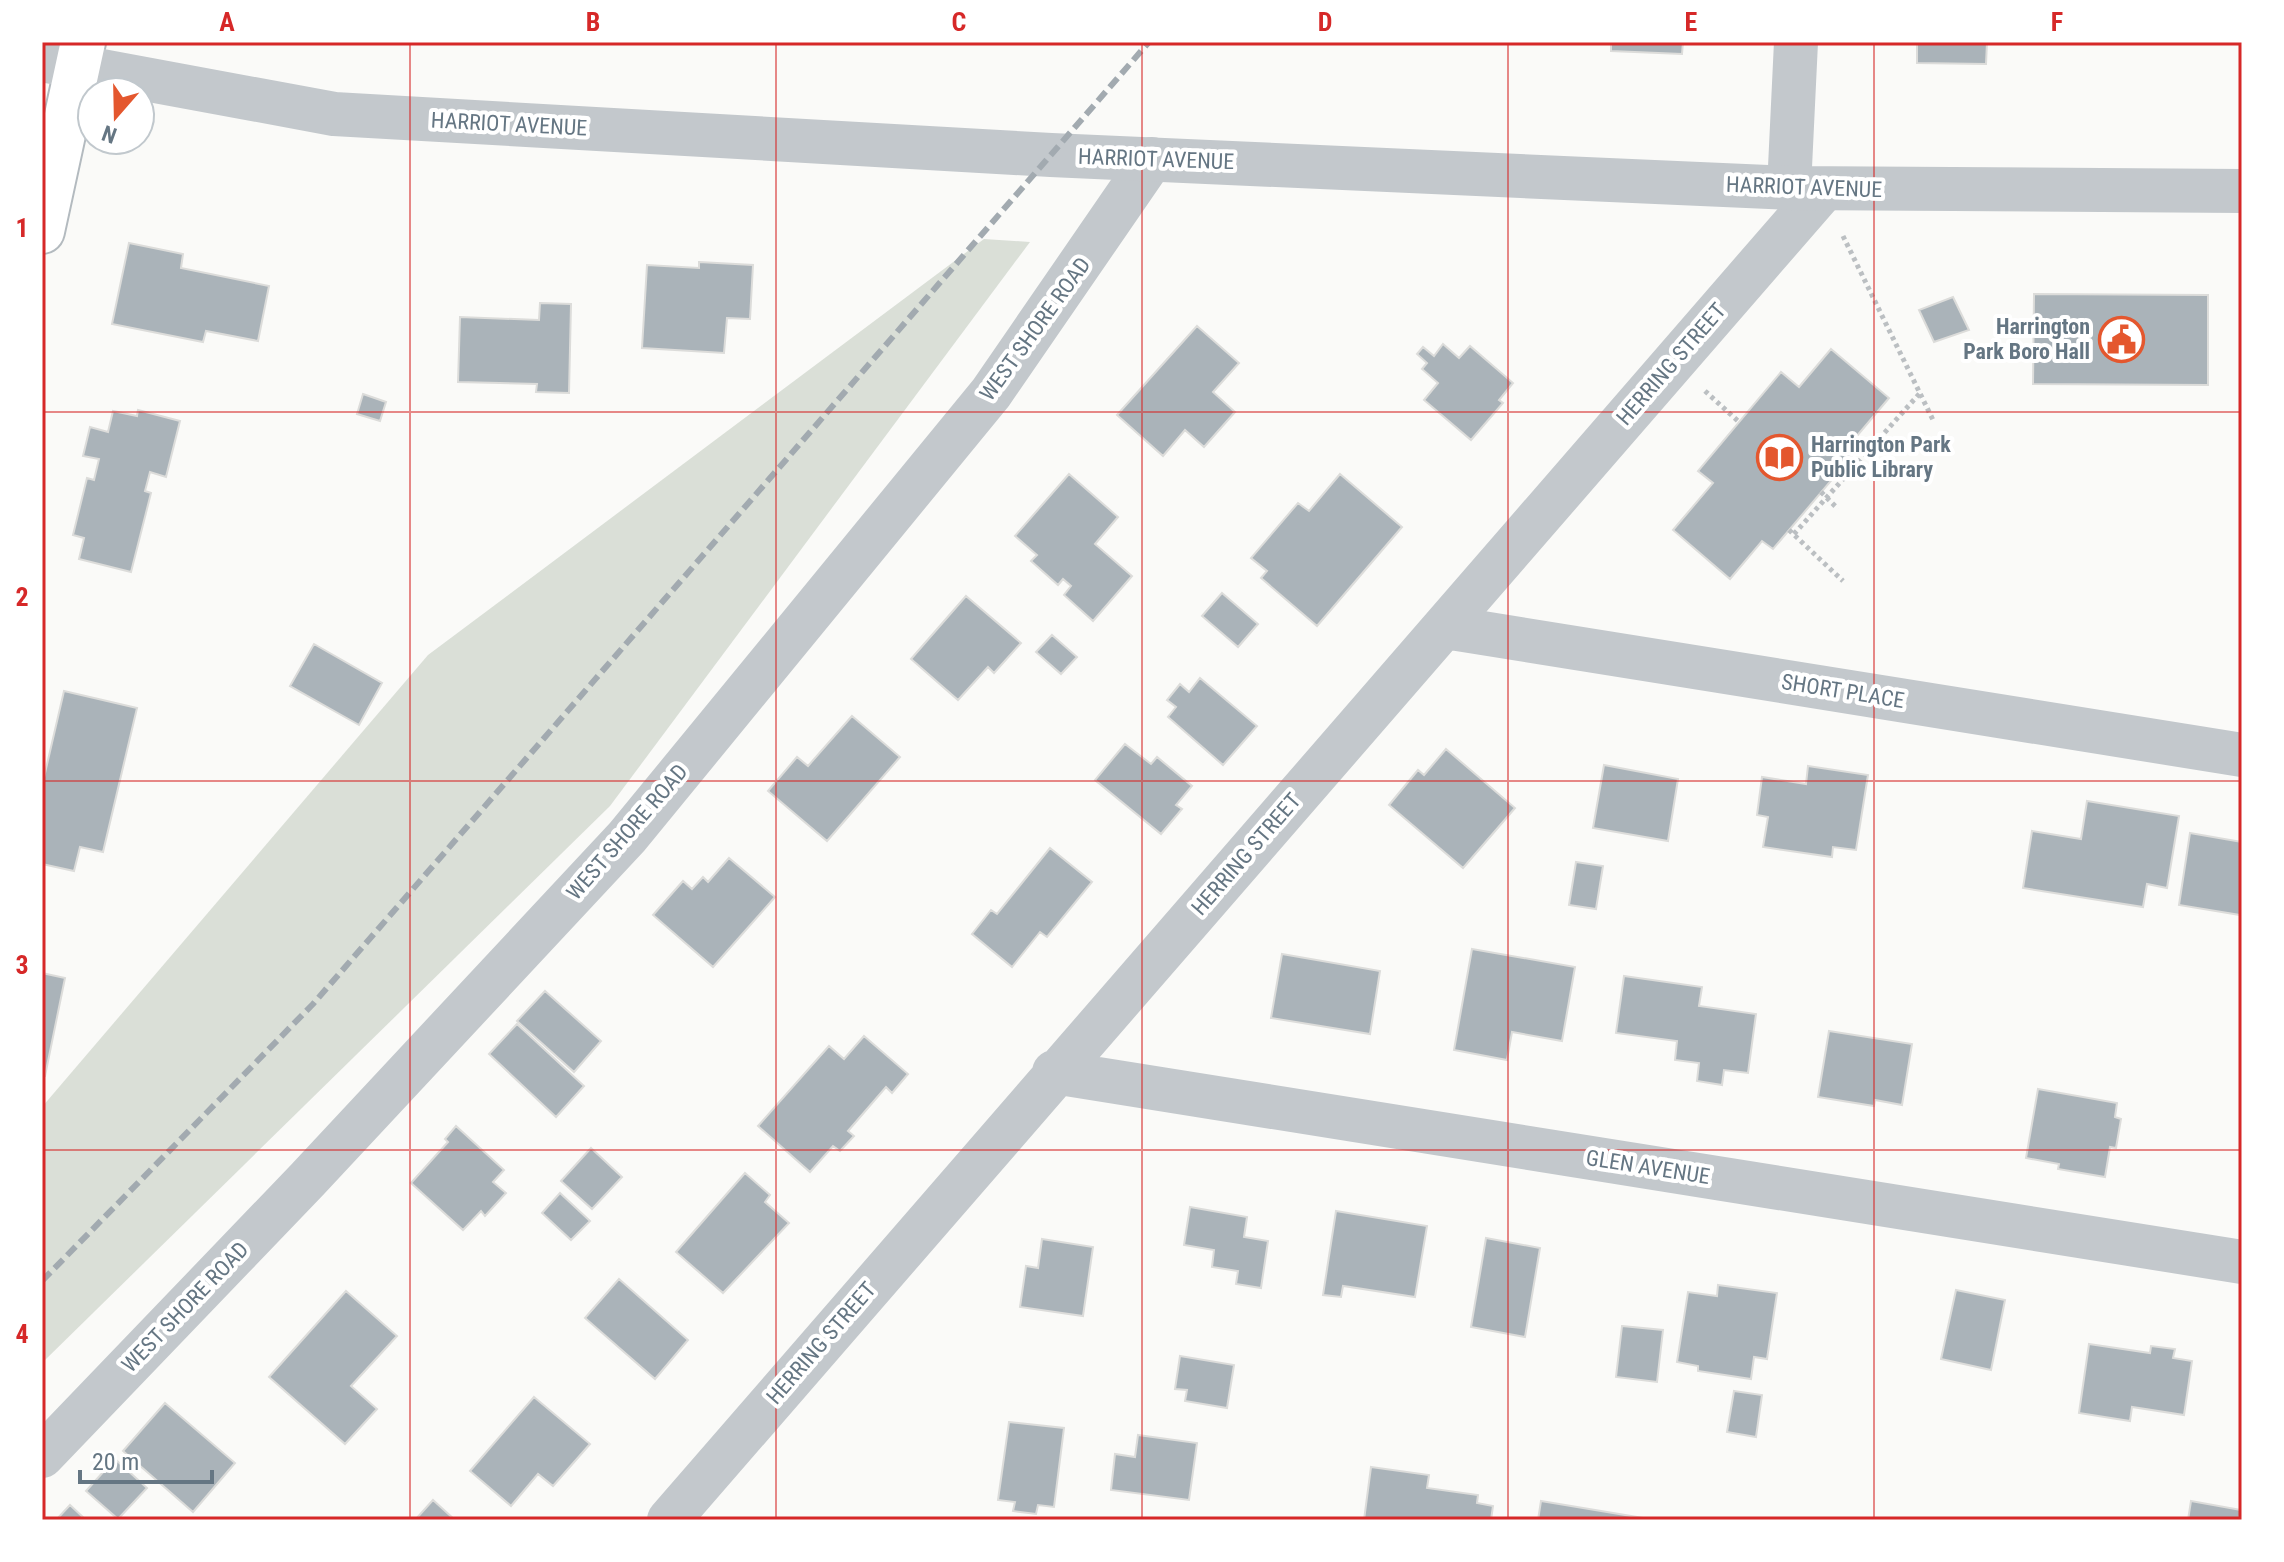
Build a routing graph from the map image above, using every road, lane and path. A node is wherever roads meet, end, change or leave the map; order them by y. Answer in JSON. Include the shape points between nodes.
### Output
{"nodes":[{"id":1,"x":1796,"y":42,"type":"edge"},
{"id":2,"x":67,"y":57,"type":"edge"},
{"id":3,"x":1152,"y":159,"type":"junction"},
{"id":4,"x":1807,"y":188,"type":"junction"},
{"id":5,"x":2242,"y":191,"type":"edge"},
{"id":6,"x":42,"y":231,"type":"edge"},
{"id":7,"x":1831,"y":243,"type":"dead end"},
{"id":8,"x":1699,"y":386,"type":"dead end"},
{"id":9,"x":1920,"y":393,"type":"junction"},
{"id":10,"x":1739,"y":422,"type":"dead end"},
{"id":11,"x":1934,"y":422,"type":"dead end"},
{"id":12,"x":1821,"y":492,"type":"dead end"},
{"id":13,"x":1827,"y":498,"type":"junction"},
{"id":14,"x":1838,"y":509,"type":"dead end"},
{"id":15,"x":1843,"y":581,"type":"dead end"},
{"id":16,"x":1445,"y":627,"type":"junction"},
{"id":17,"x":2242,"y":755,"type":"edge"},
{"id":18,"x":1054,"y":1072,"type":"junction"},
{"id":19,"x":2242,"y":1262,"type":"edge"},
{"id":20,"x":42,"y":1456,"type":"edge"},
{"id":21,"x":685,"y":1518,"type":"edge"}],
"edges":[{"from":1,"to":4,"type":"street"},
{"from":2,"to":3,"type":"street","name":"HARRIOT AVENUE","via":[[334,114]]},
{"from":2,"to":6,"type":"main road"},
{"from":3,"to":4,"type":"street","name":"HARRIOT AVENUE"},
{"from":3,"to":20,"type":"street","name":"WEST SHORE ROAD","via":[[991,393],[627,837]]},
{"from":4,"to":5,"type":"street","name":"HARRIOT AVENUE"},
{"from":4,"to":16,"type":"street","name":"HERRING STREET"},
{"from":7,"to":9,"type":"path","via":[[1841,232]]},
{"from":8,"to":10,"type":"path"},
{"from":9,"to":11,"type":"path"},
{"from":9,"to":13,"type":"path"},
{"from":12,"to":13,"type":"path"},
{"from":13,"to":14,"type":"path"},
{"from":13,"to":15,"type":"path","via":[[1792,532]]},
{"from":16,"to":17,"type":"street","name":"SHORT PLACE"},
{"from":16,"to":18,"type":"street","name":"HERRING STREET"},
{"from":18,"to":19,"type":"street","name":"GLEN AVENUE"},
{"from":18,"to":21,"type":"street","name":"HERRING STREET"}]}
